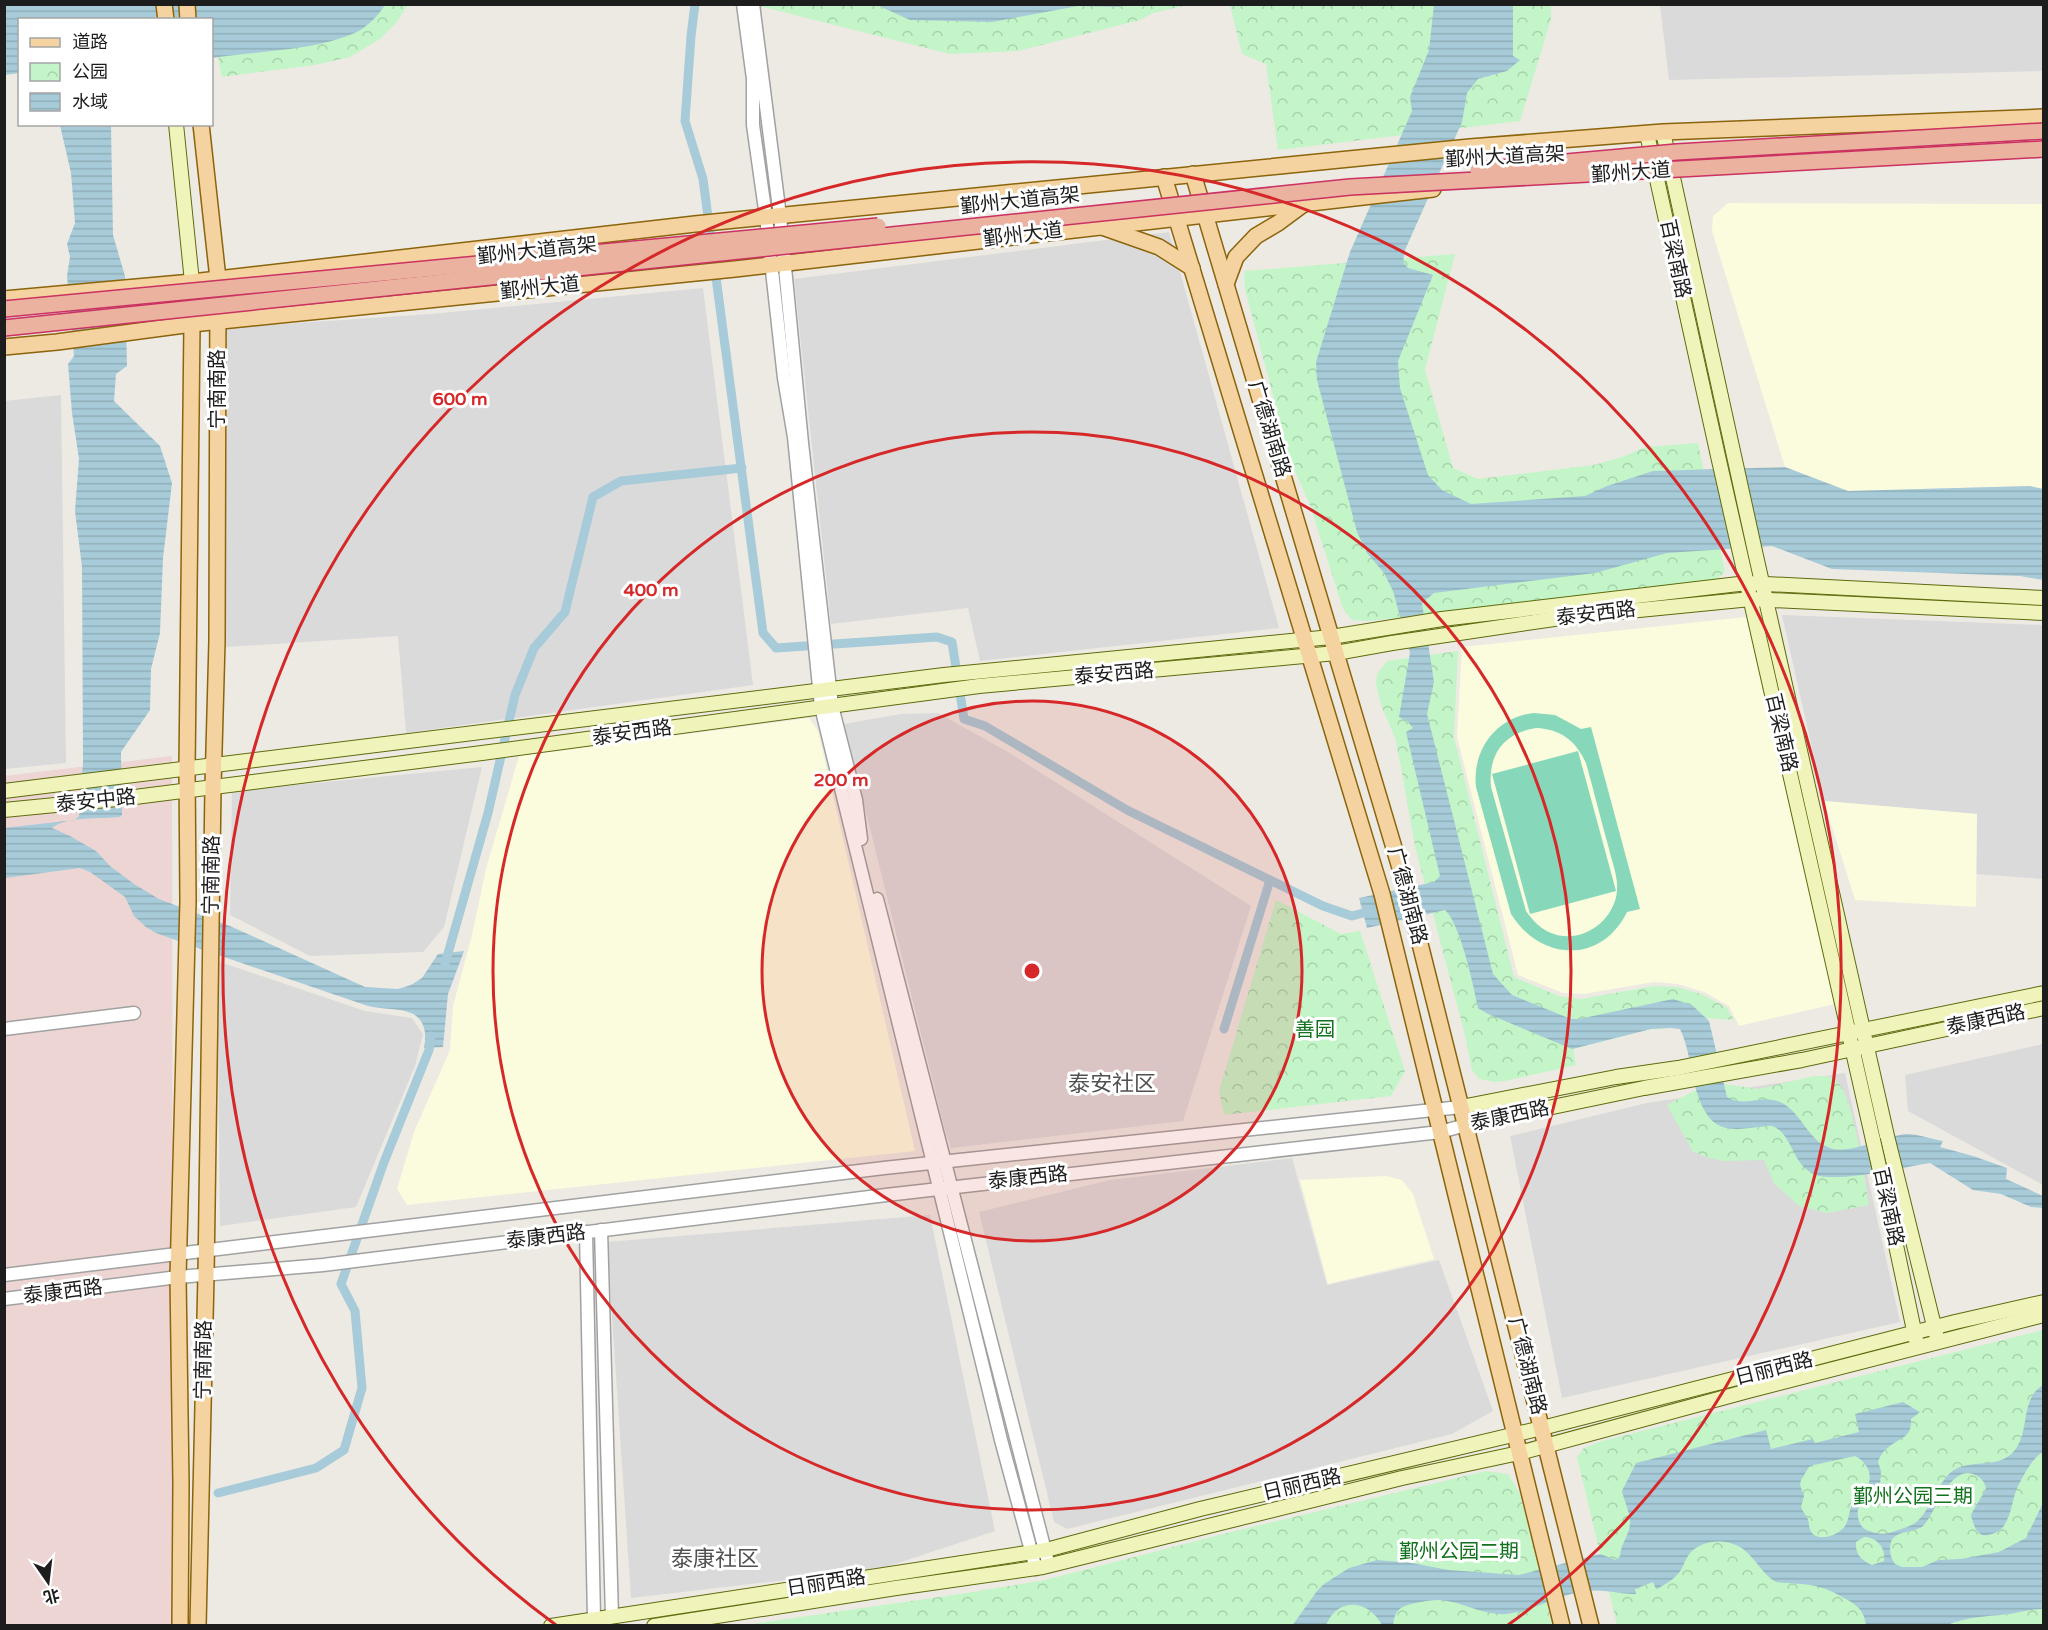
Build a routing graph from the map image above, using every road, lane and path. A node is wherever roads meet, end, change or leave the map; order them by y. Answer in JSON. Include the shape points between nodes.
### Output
{"nodes":[{"id":1,"x":743,"y":4,"type":"edge"},
{"id":2,"x":753,"y":4,"type":"edge"},
{"id":3,"x":2043,"y":117,"type":"edge"},
{"id":4,"x":176,"y":126,"type":"edge"},
{"id":5,"x":201,"y":126,"type":"edge"},
{"id":6,"x":2043,"y":131,"type":"edge"},
{"id":7,"x":1663,"y":132,"type":"junction"},
{"id":8,"x":1647,"y":134,"type":"junction"},
{"id":9,"x":2043,"y":149,"type":"edge"},
{"id":10,"x":2043,"y":156,"type":"edge"},
{"id":11,"x":1663,"y":170,"type":"junction"},
{"id":12,"x":1193,"y":174,"type":"junction"},
{"id":13,"x":1164,"y":177,"type":"junction"},
{"id":14,"x":1305,"y":203,"type":"junction"},
{"id":15,"x":1205,"y":213,"type":"junction"},
{"id":16,"x":773,"y":216,"type":"junction"},
{"id":17,"x":1176,"y":217,"type":"junction"},
{"id":18,"x":1099,"y":226,"type":"junction"},
{"id":19,"x":778,"y":263,"type":"junction"},
{"id":20,"x":1192,"y":268,"type":"junction"},
{"id":21,"x":218,"y":279,"type":"junction"},
{"id":22,"x":192,"y":282,"type":"junction"},
{"id":23,"x":1226,"y":284,"type":"junction"},
{"id":24,"x":4,"y":299,"type":"edge"},
{"id":25,"x":4,"y":309,"type":"edge"},
{"id":26,"x":218,"y":321,"type":"junction"},
{"id":27,"x":192,"y":324,"type":"junction"},
{"id":28,"x":4,"y":328,"type":"edge"},
{"id":29,"x":4,"y":347,"type":"edge"},
{"id":30,"x":1762,"y":582,"type":"junction"},
{"id":31,"x":1747,"y":583,"type":"junction"},
{"id":32,"x":2043,"y":598,"type":"edge"},
{"id":33,"x":1751,"y":599,"type":"junction"},
{"id":34,"x":1766,"y":599,"type":"junction"},
{"id":35,"x":2043,"y":613,"type":"edge"},
{"id":36,"x":1331,"y":637,"type":"junction"},
{"id":37,"x":1305,"y":639,"type":"junction"},
{"id":38,"x":1336,"y":654,"type":"junction"},
{"id":39,"x":1310,"y":656,"type":"junction"},
{"id":40,"x":824,"y":690,"type":"junction"},
{"id":41,"x":826,"y":706,"type":"junction"},
{"id":42,"x":213,"y":765,"type":"junction"},
{"id":43,"x":187,"y":769,"type":"junction"},
{"id":44,"x":213,"y":787,"type":"junction"},
{"id":45,"x":187,"y":790,"type":"junction"},
{"id":46,"x":4,"y":791,"type":"edge"},
{"id":47,"x":4,"y":810,"type":"edge"},
{"id":48,"x":2043,"y":993,"type":"edge"},
{"id":49,"x":2043,"y":1008,"type":"edge"},
{"id":50,"x":134,"y":1013,"type":"dead end"},
{"id":51,"x":4,"y":1029,"type":"edge"},
{"id":52,"x":1864,"y":1030,"type":"junction"},
{"id":53,"x":1849,"y":1033,"type":"junction"},
{"id":54,"x":1867,"y":1046,"type":"junction"},
{"id":55,"x":1852,"y":1049,"type":"junction"},
{"id":56,"x":1461,"y":1107,"type":"junction"},
{"id":57,"x":1435,"y":1111,"type":"junction"},
{"id":58,"x":1466,"y":1125,"type":"junction"},
{"id":59,"x":1440,"y":1131,"type":"junction"},
{"id":60,"x":940,"y":1162,"type":"junction"},
{"id":61,"x":946,"y":1188,"type":"junction"},
{"id":62,"x":601,"y":1230,"type":"junction"},
{"id":63,"x":586,"y":1232,"type":"junction"},
{"id":64,"x":206,"y":1251,"type":"junction"},
{"id":65,"x":179,"y":1254,"type":"junction"},
{"id":66,"x":4,"y":1275,"type":"edge"},
{"id":67,"x":206,"y":1275,"type":"junction"},
{"id":68,"x":178,"y":1277,"type":"junction"},
{"id":69,"x":4,"y":1299,"type":"edge"},
{"id":70,"x":2043,"y":1302,"type":"edge"},
{"id":71,"x":2043,"y":1315,"type":"edge"},
{"id":72,"x":1934,"y":1327,"type":"junction"},
{"id":73,"x":1914,"y":1332,"type":"junction"},
{"id":74,"x":1938,"y":1342,"type":"junction"},
{"id":75,"x":1918,"y":1347,"type":"junction"},
{"id":76,"x":1542,"y":1428,"type":"junction"},
{"id":77,"x":1514,"y":1434,"type":"junction"},
{"id":78,"x":1547,"y":1446,"type":"junction"},
{"id":79,"x":1519,"y":1453,"type":"junction"},
{"id":80,"x":1039,"y":1551,"type":"junction"},
{"id":81,"x":1042,"y":1567,"type":"junction"},
{"id":82,"x":612,"y":1617,"type":"junction"},
{"id":83,"x":594,"y":1618,"type":"junction"},
{"id":84,"x":180,"y":1626,"type":"edge"},
{"id":85,"x":198,"y":1626,"type":"edge"},
{"id":86,"x":551,"y":1626,"type":"edge"},
{"id":87,"x":654,"y":1626,"type":"edge"},
{"id":88,"x":1562,"y":1626,"type":"edge"},
{"id":89,"x":1591,"y":1626,"type":"edge"}],
"edges":[{"from":1,"to":16,"type":"street","via":[[753,80],[753,125]]},
{"from":2,"to":16,"type":"street"},
{"from":3,"to":7,"type":"main road","name":"鄞州大道"},
{"from":4,"to":22,"type":"main road","name":"宁南南路"},
{"from":5,"to":21,"type":"main road","name":"宁南南路"},
{"from":6,"to":25,"type":"highway","name":"鄞州大道高架","bridge":true,"via":[[1666,153]]},
{"from":7,"to":8,"type":"main road","name":"鄞州大道"},
{"from":7,"to":11,"type":"main road","name":"百梁南路"},
{"from":8,"to":11,"type":"main road","name":"百梁南路"},
{"from":8,"to":12,"type":"main road","name":"鄞州大道"},
{"from":9,"to":28,"type":"highway","name":"鄞州大道高架","bridge":true,"via":[[1350,187]]},
{"from":10,"to":11,"type":"main road","name":"鄞州大道"},
{"from":11,"to":14,"type":"main road","name":"鄞州大道"},
{"from":11,"to":30,"type":"main road","name":"百梁南路"},
{"from":11,"to":31,"type":"main road","name":"百梁南路","via":[[1718,456]]},
{"from":12,"to":13,"type":"main road","name":"鄞州大道"},
{"from":12,"to":15,"type":"main road","name":"广德湖南路"},
{"from":13,"to":16,"type":"main road","name":"鄞州大道"},
{"from":13,"to":17,"type":"main road","name":"广德湖南路"},
{"from":14,"to":15,"type":"main road","name":"鄞州大道"},
{"from":14,"to":23,"type":"main road","via":[[1256,236],[1236,257]]},
{"from":15,"to":17,"type":"main road","name":"鄞州大道"},
{"from":15,"to":23,"type":"main road","name":"广德湖南路"},
{"from":16,"to":19,"type":"street"},
{"from":16,"to":21,"type":"main road","name":"鄞州大道"},
{"from":17,"to":18,"type":"main road","name":"鄞州大道"},
{"from":17,"to":20,"type":"main road","name":"广德湖南路"},
{"from":18,"to":19,"type":"main road","name":"鄞州大道"},
{"from":18,"to":20,"type":"main road","via":[[1159,247]]},
{"from":19,"to":26,"type":"main road","name":"鄞州大道"},
{"from":19,"to":40,"type":"street"},
{"from":19,"to":40,"type":"street","via":[[784,378],[794,437],[816,666]]},
{"from":20,"to":37,"type":"main road","name":"广德湖南路"},
{"from":21,"to":22,"type":"main road","name":"鄞州大道"},
{"from":21,"to":26,"type":"main road","name":"宁南南路"},
{"from":22,"to":24,"type":"main road","name":"鄞州大道"},
{"from":22,"to":27,"type":"main road","name":"宁南南路"},
{"from":23,"to":36,"type":"main road","name":"广德湖南路"},
{"from":26,"to":27,"type":"main road","name":"鄞州大道"},
{"from":26,"to":42,"type":"main road","name":"宁南南路"},
{"from":27,"to":29,"type":"main road","name":"鄞州大道"},
{"from":27,"to":43,"type":"main road","name":"宁南南路"},
{"from":30,"to":31,"type":"main road","name":"泰安西路"},
{"from":30,"to":32,"type":"main road","name":"泰安西路"},
{"from":30,"to":34,"type":"main road","name":"百梁南路"},
{"from":31,"to":33,"type":"main road","name":"百梁南路"},
{"from":31,"to":36,"type":"main road","name":"泰安西路","via":[[1436,620]]},
{"from":33,"to":34,"type":"main road","name":"泰安西路"},
{"from":33,"to":38,"type":"main road","name":"泰安西路","via":[[1568,617]]},
{"from":33,"to":53,"type":"main road","name":"百梁南路"},
{"from":34,"to":35,"type":"main road","name":"泰安西路"},
{"from":34,"to":52,"type":"main road","name":"百梁南路"},
{"from":36,"to":37,"type":"main road","name":"泰安西路"},
{"from":36,"to":38,"type":"main road","name":"广德湖南路"},
{"from":37,"to":39,"type":"main road","name":"广德湖南路"},
{"from":37,"to":40,"type":"main road","name":"泰安西路"},
{"from":38,"to":39,"type":"main road","name":"泰安西路"},
{"from":38,"to":56,"type":"main road","name":"广德湖南路","via":[[1406,888]]},
{"from":39,"to":41,"type":"main road","name":"泰安西路","via":[[979,686]]},
{"from":39,"to":57,"type":"main road","name":"广德湖南路","via":[[1382,894]]},
{"from":40,"to":41,"type":"street"},
{"from":40,"to":42,"type":"main road","name":"泰安西路"},
{"from":41,"to":44,"type":"main road","name":"泰安西路"},
{"from":41,"to":60,"type":"street"},
{"from":42,"to":43,"type":"main road","name":"泰安西路"},
{"from":42,"to":44,"type":"main road","name":"宁南南路"},
{"from":43,"to":45,"type":"main road","name":"宁南南路"},
{"from":43,"to":46,"type":"main road","name":"泰安中路"},
{"from":44,"to":45,"type":"main road","name":"泰安西路"},
{"from":44,"to":64,"type":"main road","name":"宁南南路"},
{"from":45,"to":47,"type":"main road","name":"泰安中路"},
{"from":45,"to":65,"type":"main road","name":"宁南南路"},
{"from":48,"to":52,"type":"main road","name":"泰康西路"},
{"from":49,"to":54,"type":"main road","name":"泰康西路"},
{"from":50,"to":51,"type":"street"},
{"from":52,"to":53,"type":"main road","name":"泰康西路"},
{"from":52,"to":54,"type":"main road","name":"百梁南路"},
{"from":53,"to":55,"type":"main road","name":"百梁南路"},
{"from":53,"to":56,"type":"main road","name":"泰康西路"},
{"from":54,"to":55,"type":"main road","name":"泰康西路"},
{"from":54,"to":72,"type":"main road","name":"百梁南路"},
{"from":55,"to":58,"type":"main road","name":"泰康西路"},
{"from":55,"to":73,"type":"main road","name":"百梁南路","bridge":true},
{"from":56,"to":57,"type":"street","name":"泰康西路"},
{"from":56,"to":58,"type":"main road","name":"广德湖南路"},
{"from":57,"to":59,"type":"main road","name":"广德湖南路"},
{"from":57,"to":60,"type":"street","name":"泰康西路"},
{"from":58,"to":59,"type":"street","name":"泰康西路"},
{"from":58,"to":76,"type":"main road","name":"广德湖南路"},
{"from":59,"to":61,"type":"street","name":"泰康西路"},
{"from":59,"to":77,"type":"main road","name":"广德湖南路"},
{"from":60,"to":61,"type":"street"},
{"from":60,"to":64,"type":"street","name":"泰康西路"},
{"from":61,"to":62,"type":"street","name":"泰康西路"},
{"from":61,"to":80,"type":"street"},
{"from":62,"to":63,"type":"street","name":"泰康西路"},
{"from":62,"to":82,"type":"street"},
{"from":63,"to":67,"type":"street","name":"泰康西路","via":[[323,1265]]},
{"from":63,"to":83,"type":"street"},
{"from":64,"to":65,"type":"street","name":"泰康西路"},
{"from":64,"to":67,"type":"main road","name":"宁南南路"},
{"from":65,"to":66,"type":"street","name":"泰康西路"},
{"from":65,"to":68,"type":"main road","name":"宁南南路"},
{"from":67,"to":68,"type":"street","name":"泰康西路"},
{"from":67,"to":85,"type":"main road","name":"宁南南路"},
{"from":68,"to":69,"type":"street","name":"泰康西路"},
{"from":68,"to":84,"type":"main road","name":"宁南南路"},
{"from":70,"to":72,"type":"main road","name":"日丽西路"},
{"from":71,"to":74,"type":"main road","name":"日丽西路"},
{"from":72,"to":73,"type":"main road","name":"日丽西路"},
{"from":72,"to":74,"type":"main road","name":"百梁南路"},
{"from":73,"to":75,"type":"main road","name":"百梁南路"},
{"from":73,"to":76,"type":"main road","name":"日丽西路"},
{"from":74,"to":75,"type":"main road","name":"日丽西路"},
{"from":75,"to":78,"type":"main road","name":"日丽西路"},
{"from":76,"to":77,"type":"main road","name":"日丽西路"},
{"from":76,"to":78,"type":"main road","name":"广德湖南路"},
{"from":77,"to":79,"type":"main road","name":"广德湖南路"},
{"from":77,"to":80,"type":"main road","name":"日丽西路"},
{"from":78,"to":79,"type":"main road","name":"日丽西路"},
{"from":78,"to":89,"type":"main road","name":"广德湖南路"},
{"from":79,"to":81,"type":"main road","name":"日丽西路"},
{"from":79,"to":88,"type":"main road","name":"广德湖南路"},
{"from":80,"to":81,"type":"street"},
{"from":80,"to":82,"type":"main road","name":"日丽西路"},
{"from":81,"to":87,"type":"main road","name":"日丽西路"},
{"from":82,"to":83,"type":"main road","name":"日丽西路"},
{"from":83,"to":86,"type":"main road","name":"日丽西路"}]}
